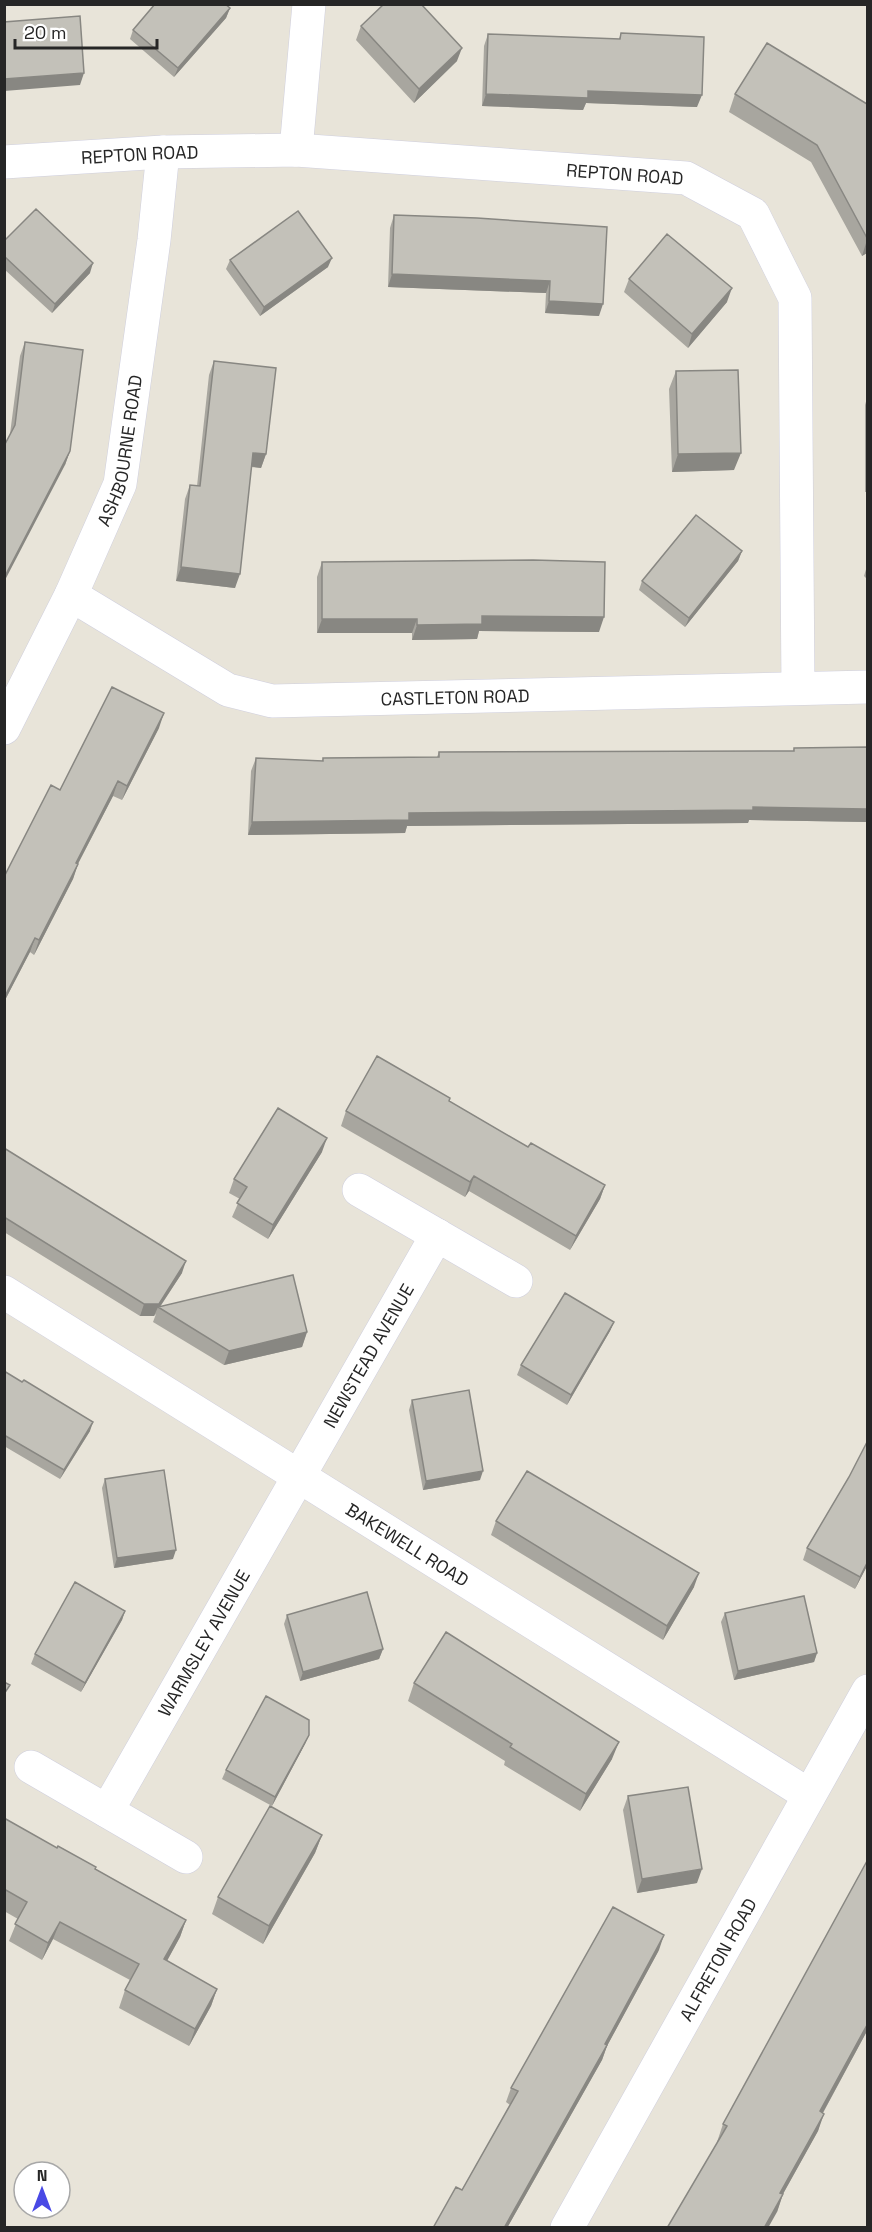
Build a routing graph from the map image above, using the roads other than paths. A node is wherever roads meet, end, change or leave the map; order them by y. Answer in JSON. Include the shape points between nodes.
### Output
{"nodes":[{"id":1,"x":309,"y":4,"type":"edge"},
{"id":2,"x":296,"y":150,"type":"junction"},
{"id":3,"x":163,"y":152,"type":"junction"},
{"id":4,"x":4,"y":162,"type":"edge"},
{"id":5,"x":71,"y":595,"type":"junction"},
{"id":6,"x":867,"y":687,"type":"edge"},
{"id":7,"x":798,"y":688,"type":"junction"},
{"id":8,"x":4,"y":728,"type":"edge"},
{"id":9,"x":359,"y":1190,"type":"dead end"},
{"id":10,"x":437,"y":1236,"type":"junction"},
{"id":11,"x":516,"y":1281,"type":"dead end"},
{"id":12,"x":4,"y":1292,"type":"edge"},
{"id":13,"x":301,"y":1476,"type":"junction"},
{"id":14,"x":867,"y":1691,"type":"edge"},
{"id":15,"x":31,"y":1767,"type":"dead end"},
{"id":16,"x":809,"y":1795,"type":"junction"},
{"id":17,"x":107,"y":1812,"type":"junction"},
{"id":18,"x":186,"y":1857,"type":"dead end"},
{"id":19,"x":567,"y":2228,"type":"edge"}],
"edges":[{"from":1,"to":2,"type":"street"},
{"from":2,"to":3,"type":"street","name":"REPTON ROAD"},
{"from":2,"to":7,"type":"street","name":"REPTON ROAD","via":[[686,178],[753,214],[795,298]]},
{"from":3,"to":4,"type":"street","name":"REPTON ROAD"},
{"from":3,"to":5,"type":"street","name":"ASHBOURNE ROAD","via":[[120,484]]},
{"from":5,"to":7,"type":"street","name":"CASTLETON ROAD","via":[[228,690],[272,701]]},
{"from":5,"to":8,"type":"street","name":"ASHBOURNE ROAD"},
{"from":6,"to":7,"type":"street","name":"CASTLETON ROAD"},
{"from":9,"to":10,"type":"street"},
{"from":10,"to":11,"type":"street"},
{"from":10,"to":13,"type":"street","name":"NEWSTEAD AVENUE"},
{"from":12,"to":13,"type":"street","name":"BAKEWELL ROAD"},
{"from":13,"to":16,"type":"street","name":"BAKEWELL ROAD"},
{"from":13,"to":17,"type":"street","name":"WARMSLEY AVENUE"},
{"from":14,"to":16,"type":"street","name":"ALFRETON ROAD"},
{"from":15,"to":17,"type":"street"},
{"from":16,"to":19,"type":"street","name":"ALFRETON ROAD"},
{"from":17,"to":18,"type":"street"}]}
